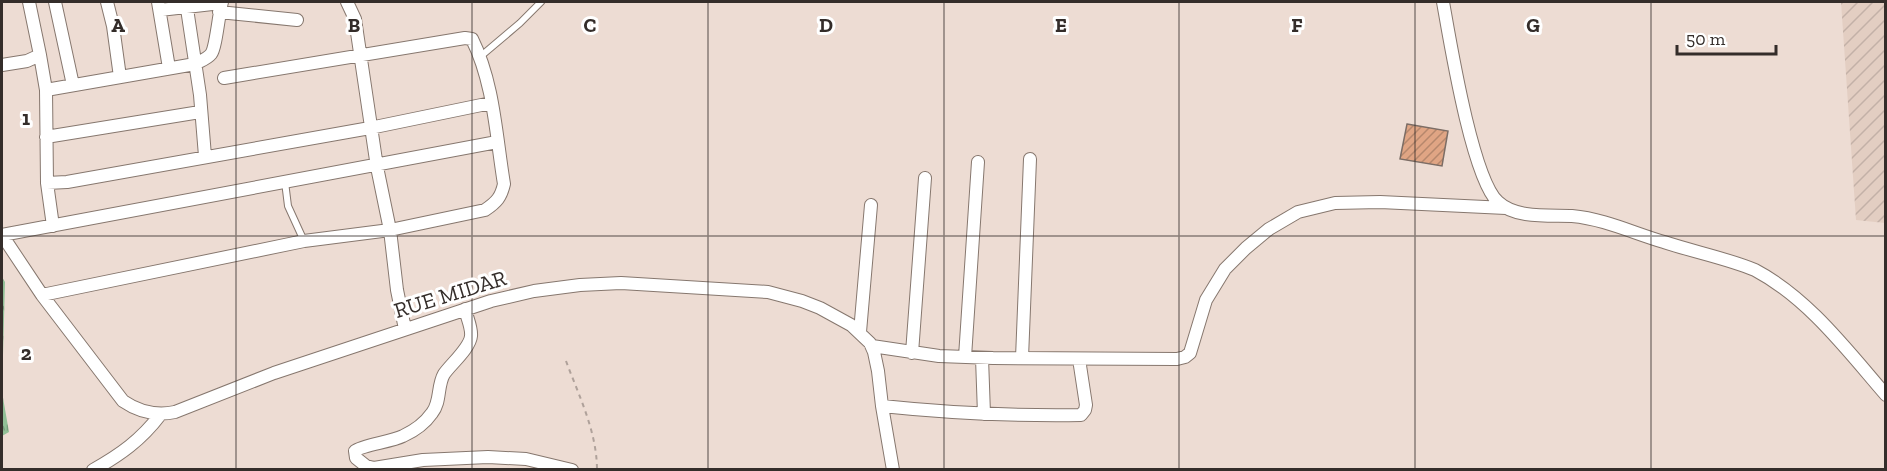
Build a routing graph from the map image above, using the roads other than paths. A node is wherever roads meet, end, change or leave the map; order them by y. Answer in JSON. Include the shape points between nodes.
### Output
{"nodes":[{"id":1,"x":29,"y":2,"type":"edge"},
{"id":2,"x":55,"y":2,"type":"edge"},
{"id":3,"x":107,"y":2,"type":"edge"},
{"id":4,"x":347,"y":2,"type":"edge"},
{"id":5,"x":541,"y":2,"type":"edge"},
{"id":6,"x":1443,"y":2,"type":"edge"},
{"id":7,"x":186,"y":4,"type":"edge"},
{"id":8,"x":159,"y":6,"type":"edge"},
{"id":9,"x":221,"y":6,"type":"edge"},
{"id":10,"x":297,"y":20,"type":"dead end"},
{"id":11,"x":39,"y":55,"type":"junction"},
{"id":12,"x":361,"y":56,"type":"junction"},
{"id":13,"x":481,"y":56,"type":"junction"},
{"id":14,"x":195,"y":64,"type":"junction"},
{"id":15,"x":2,"y":65,"type":"edge"},
{"id":16,"x":169,"y":68,"type":"junction"},
{"id":17,"x":120,"y":77,"type":"junction"},
{"id":18,"x":224,"y":78,"type":"dead end"},
{"id":19,"x":73,"y":85,"type":"junction"},
{"id":20,"x":46,"y":90,"type":"junction"},
{"id":21,"x":491,"y":103,"type":"junction"},
{"id":22,"x":200,"y":112,"type":"junction"},
{"id":23,"x":370,"y":128,"type":"junction"},
{"id":24,"x":46,"y":137,"type":"junction"},
{"id":25,"x":497,"y":142,"type":"junction"},
{"id":26,"x":205,"y":156,"type":"junction"},
{"id":27,"x":1030,"y":159,"type":"dead end"},
{"id":28,"x":978,"y":162,"type":"dead end"},
{"id":29,"x":376,"y":166,"type":"junction"},
{"id":30,"x":926,"y":178,"type":"dead end"},
{"id":31,"x":285,"y":182,"type":"junction"},
{"id":32,"x":47,"y":183,"type":"junction"},
{"id":33,"x":872,"y":205,"type":"dead end"},
{"id":34,"x":1506,"y":208,"type":"junction"},
{"id":35,"x":52,"y":226,"type":"junction"},
{"id":36,"x":390,"y":230,"type":"junction"},
{"id":37,"x":2,"y":235,"type":"edge"},
{"id":38,"x":304,"y":241,"type":"junction"},
{"id":39,"x":42,"y":295,"type":"junction"},
{"id":40,"x":465,"y":309,"type":"junction"},
{"id":41,"x":405,"y":329,"type":"junction"},
{"id":42,"x":860,"y":332,"type":"junction"},
{"id":43,"x":872,"y":346,"type":"junction"},
{"id":44,"x":912,"y":352,"type":"junction"},
{"id":45,"x":965,"y":357,"type":"junction"},
{"id":46,"x":982,"y":358,"type":"junction"},
{"id":47,"x":1022,"y":358,"type":"junction"},
{"id":48,"x":1079,"y":358,"type":"junction"},
{"id":49,"x":1886,"y":395,"type":"edge"},
{"id":50,"x":882,"y":406,"type":"junction"},
{"id":51,"x":984,"y":414,"type":"junction"},
{"id":52,"x":160,"y":415,"type":"junction"},
{"id":53,"x":892,"y":468,"type":"edge"},
{"id":54,"x":93,"y":470,"type":"edge"},
{"id":55,"x":572,"y":470,"type":"edge"}],
"edges":[{"from":1,"to":11,"type":"street"},
{"from":2,"to":19,"type":"street"},
{"from":3,"to":17,"type":"street"},
{"from":4,"to":12,"type":"street","via":[[355,19]]},
{"from":5,"to":13,"type":"lane"},
{"from":6,"to":34,"type":"street","via":[[1470,135],[1487,185]]},
{"from":7,"to":8,"type":"street"},
{"from":7,"to":9,"type":"street"},
{"from":7,"to":14,"type":"street"},
{"from":8,"to":16,"type":"street"},
{"from":9,"to":10,"type":"street"},
{"from":9,"to":14,"type":"street","via":[[215,48],[210,56]]},
{"from":11,"to":15,"type":"street"},
{"from":11,"to":20,"type":"street"},
{"from":12,"to":13,"type":"street","via":[[465,38],[472,39]]},
{"from":12,"to":18,"type":"street"},
{"from":12,"to":23,"type":"street"},
{"from":13,"to":21,"type":"street"},
{"from":14,"to":16,"type":"street"},
{"from":14,"to":22,"type":"street"},
{"from":16,"to":17,"type":"street"},
{"from":17,"to":19,"type":"street"},
{"from":19,"to":20,"type":"street"},
{"from":20,"to":24,"type":"street"},
{"from":21,"to":23,"type":"street"},
{"from":21,"to":25,"type":"street"},
{"from":22,"to":24,"type":"street"},
{"from":22,"to":26,"type":"street"},
{"from":23,"to":26,"type":"street"},
{"from":23,"to":29,"type":"street"},
{"from":24,"to":32,"type":"street"},
{"from":25,"to":29,"type":"street"},
{"from":25,"to":36,"type":"street","via":[[504,183],[497,202],[485,210]]},
{"from":26,"to":32,"type":"street"},
{"from":27,"to":47,"type":"street"},
{"from":28,"to":45,"type":"street"},
{"from":29,"to":31,"type":"street"},
{"from":29,"to":36,"type":"street"},
{"from":30,"to":44,"type":"street"},
{"from":31,"to":35,"type":"street"},
{"from":31,"to":38,"type":"lane","via":[[288,206]]},
{"from":32,"to":35,"type":"street"},
{"from":33,"to":42,"type":"street"},
{"from":34,"to":48,"type":"street","via":[[1380,202],[1335,204],[1298,212],[1269,230],[1225,269],[1206,300],[1187,355],[1177,359]]},
{"from":34,"to":49,"type":"street","via":[[1529,214],[1600,220],[1755,270],[1818,319]]},
{"from":35,"to":37,"type":"street"},
{"from":36,"to":38,"type":"street"},
{"from":36,"to":41,"type":"street"},
{"from":37,"to":39,"type":"street"},
{"from":38,"to":39,"type":"street"},
{"from":39,"to":52,"type":"street","via":[[123,401],[133,408]]},
{"from":40,"to":41,"type":"street","name":"RUE MIDAR"},
{"from":40,"to":42,"type":"street","name":"RUE MIDAR","via":[[534,291],[580,285],[682,286],[768,292],[820,308]]},
{"from":40,"to":55,"type":"street","via":[[471,337],[444,375],[431,414],[402,436],[359,447],[355,450],[356,458],[374,468],[423,460],[488,457],[526,459]]},
{"from":41,"to":52,"type":"street","name":"RUE MIDAR"},
{"from":42,"to":43,"type":"street","name":"RUE MIDAR"},
{"from":43,"to":44,"type":"street"},
{"from":43,"to":50,"type":"street","name":"RUE MIDAR"},
{"from":44,"to":45,"type":"street"},
{"from":45,"to":46,"type":"street"},
{"from":46,"to":47,"type":"street"},
{"from":46,"to":51,"type":"street"},
{"from":47,"to":48,"type":"street"},
{"from":48,"to":51,"type":"street","via":[[1086,406],[1082,415]]},
{"from":50,"to":51,"type":"street"},
{"from":50,"to":53,"type":"street","name":"RUE MIDAR"},
{"from":52,"to":54,"type":"street","via":[[129,448]]}]}
